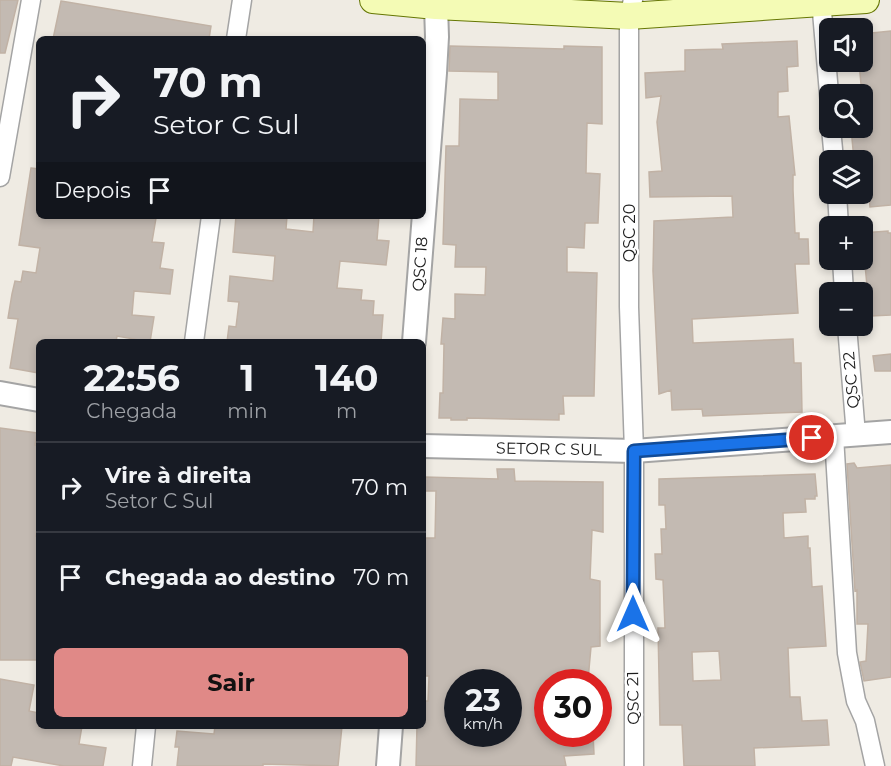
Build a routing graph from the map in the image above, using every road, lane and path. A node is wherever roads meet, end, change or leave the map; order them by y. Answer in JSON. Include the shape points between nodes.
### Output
{"nodes":[{"id":1,"x":31,"y":0,"type":"edge"},
{"id":2,"x":242,"y":0,"type":"edge"},
{"id":3,"x":373,"y":0,"type":"edge"},
{"id":4,"x":866,"y":0,"type":"edge"},
{"id":5,"x":821,"y":2,"type":"edge"},
{"id":6,"x":435,"y":3,"type":"edge"},
{"id":7,"x":631,"y":8,"type":"edge"},
{"id":8,"x":236,"y":36,"type":"edge"},
{"id":9,"x":828,"y":84,"type":"edge"},
{"id":10,"x":0,"y":177,"type":"edge"},
{"id":11,"x":426,"y":183,"type":"edge"},
{"id":12,"x":211,"y":219,"type":"edge"},
{"id":13,"x":423,"y":219,"type":"edge"},
{"id":14,"x":847,"y":336,"type":"edge"},
{"id":15,"x":194,"y":339,"type":"edge"},
{"id":16,"x":414,"y":339,"type":"edge"},
{"id":17,"x":0,"y":393,"type":"edge"},
{"id":18,"x":36,"y":399,"type":"edge"},
{"id":19,"x":891,"y":432,"type":"edge"},
{"id":20,"x":845,"y":436,"type":"junction"},
{"id":21,"x":426,"y":446,"type":"edge"},
{"id":22,"x":634,"y":451,"type":"junction"},
{"id":23,"x":147,"y":729,"type":"edge"},
{"id":24,"x":391,"y":729,"type":"edge"},
{"id":25,"x":142,"y":766,"type":"edge"},
{"id":26,"x":388,"y":766,"type":"edge"},
{"id":27,"x":634,"y":766,"type":"edge"},
{"id":28,"x":874,"y":766,"type":"edge"}],
"edges":[{"from":1,"to":10,"type":"street"},
{"from":2,"to":8,"type":"street"},
{"from":3,"to":6,"type":"main road"},
{"from":4,"to":5,"type":"main road"},
{"from":5,"to":7,"type":"main road"},
{"from":5,"to":9,"type":"street"},
{"from":6,"to":7,"type":"main road"},
{"from":6,"to":11,"type":"street","name":"QSC 18","via":[[437,37]]},
{"from":7,"to":22,"type":"street","name":"QSC 20","via":[[629,307]]},
{"from":12,"to":15,"type":"street"},
{"from":13,"to":16,"type":"street","name":"QSC 18"},
{"from":14,"to":20,"type":"street","name":"QSC 22"},
{"from":17,"to":18,"type":"street"},
{"from":19,"to":20,"type":"street","name":"SETOR C SUL"},
{"from":20,"to":22,"type":"street","name":"SETOR C SUL"},
{"from":20,"to":28,"type":"street","name":"QSC 22","via":[[847,653]]},
{"from":21,"to":22,"type":"street","name":"SETOR C SUL"},
{"from":22,"to":27,"type":"street","name":"QSC 21"},
{"from":23,"to":25,"type":"street"},
{"from":24,"to":26,"type":"street"}]}
